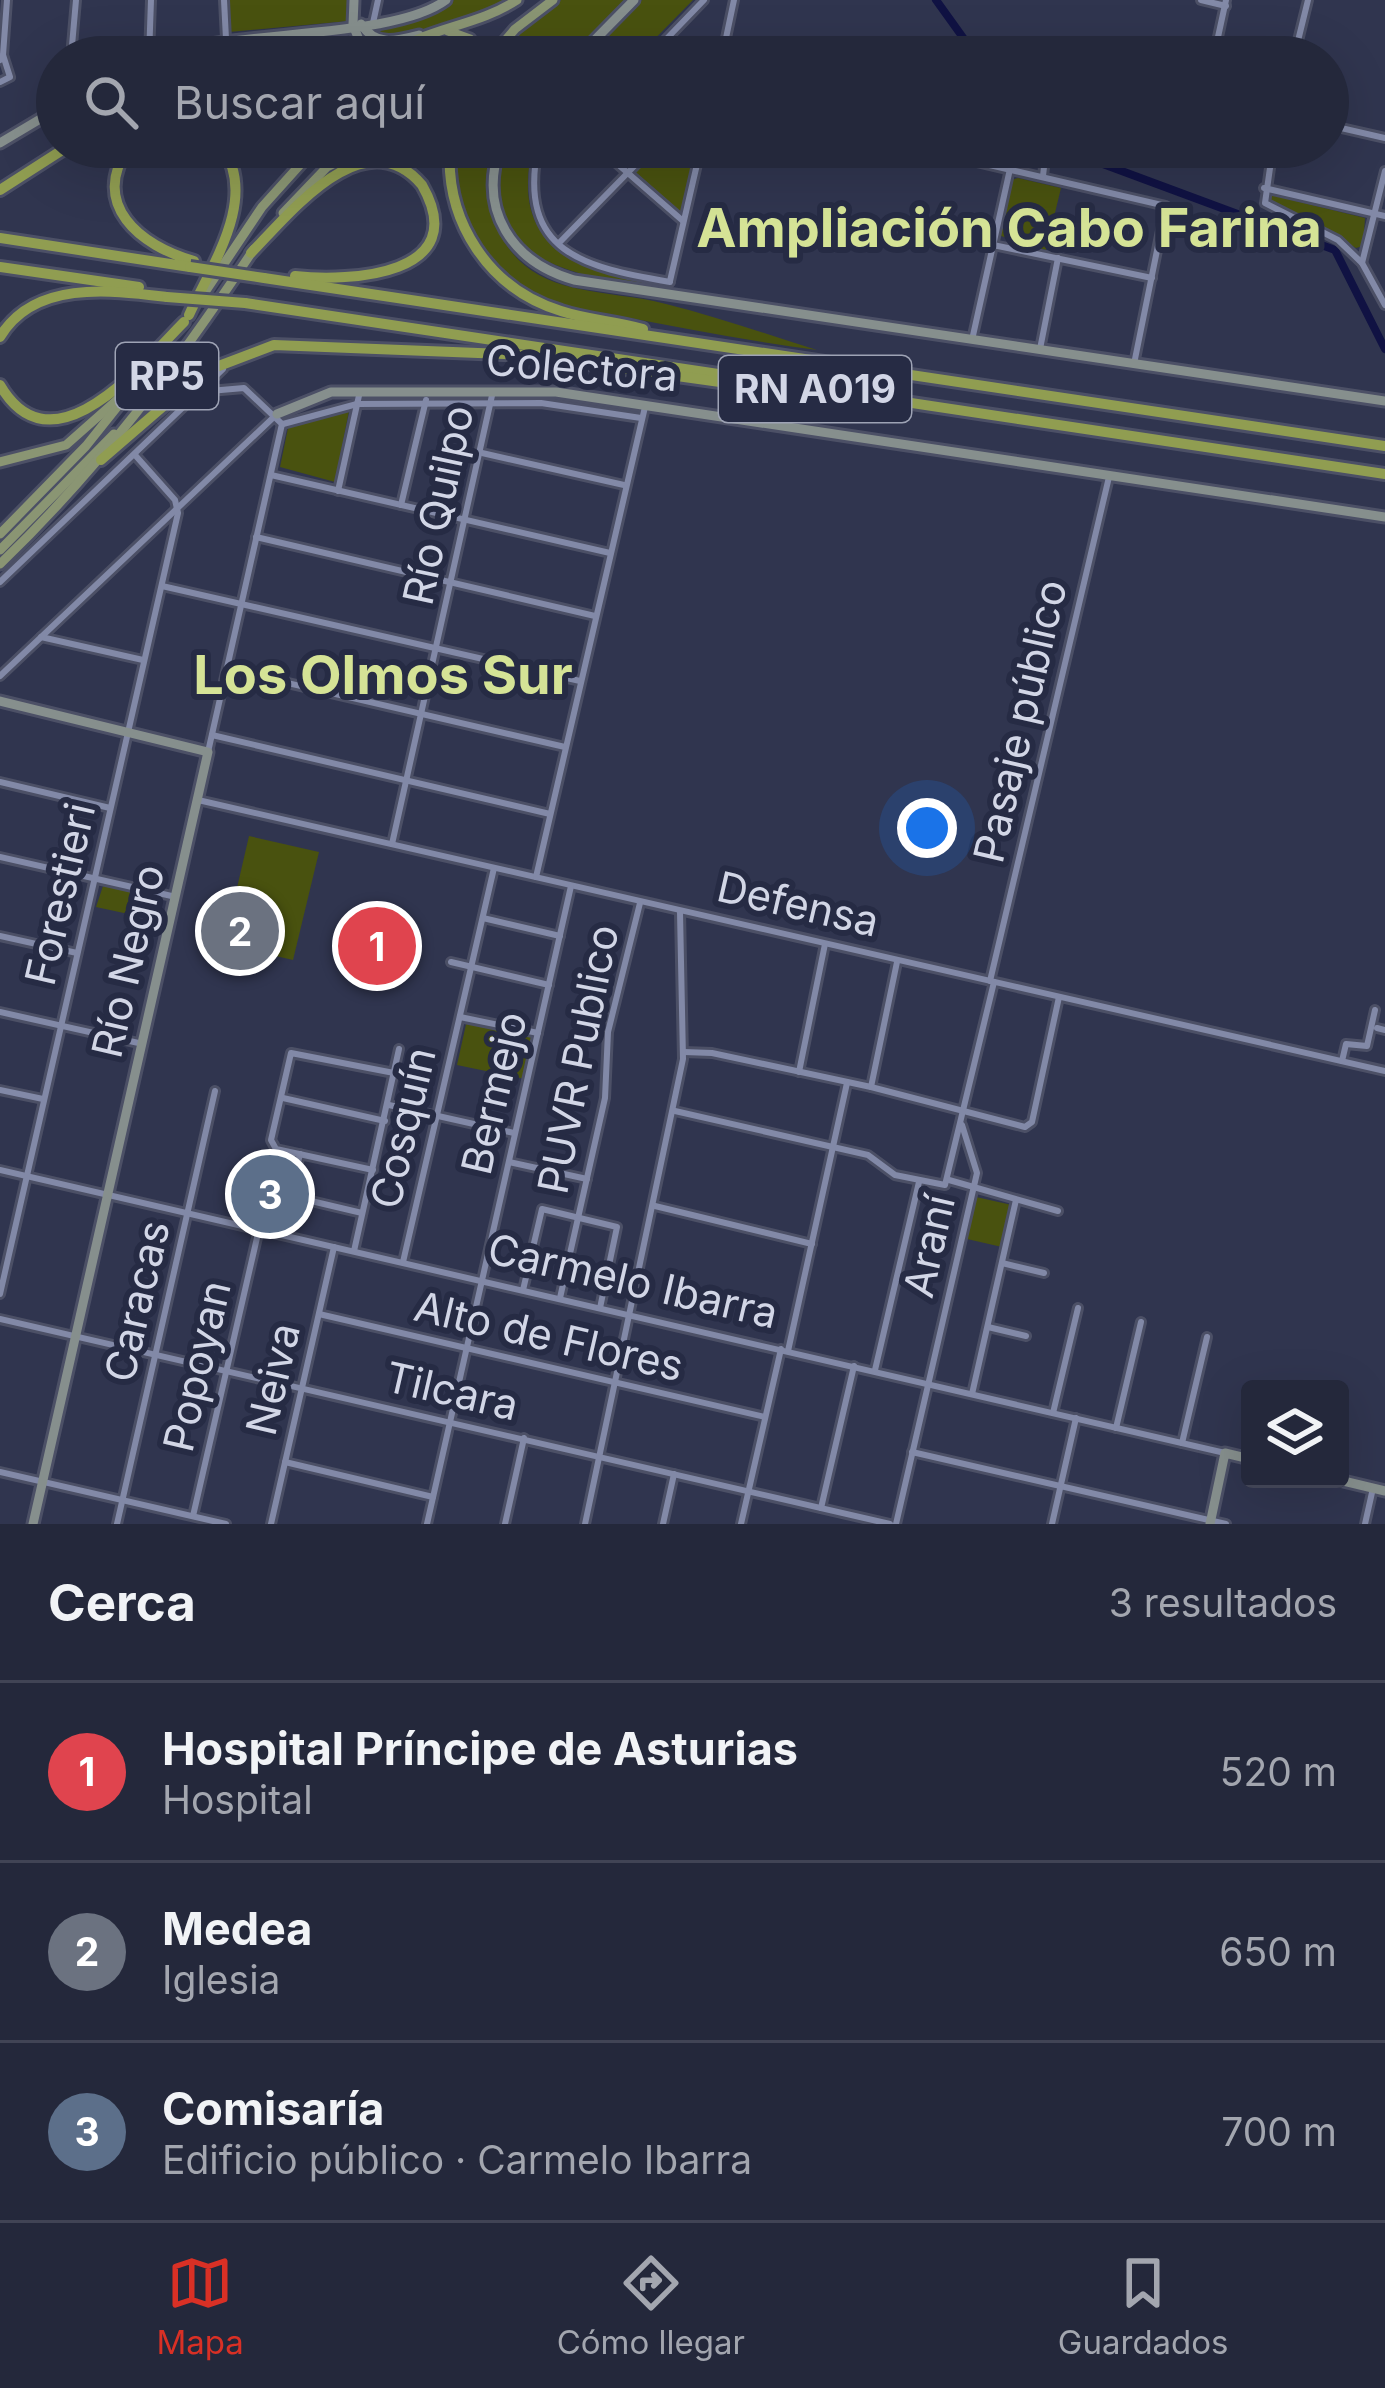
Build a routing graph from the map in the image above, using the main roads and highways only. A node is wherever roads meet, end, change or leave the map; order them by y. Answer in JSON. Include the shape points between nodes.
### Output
{"nodes":[{"id":1,"x":517,"y":0,"type":"edge"},
{"id":2,"x":553,"y":0,"type":"edge"},
{"id":3,"x":427,"y":33,"type":"junction"},
{"id":4,"x":422,"y":36,"type":"edge"},
{"id":5,"x":465,"y":36,"type":"edge"},
{"id":6,"x":507,"y":36,"type":"edge"},
{"id":7,"x":36,"y":167,"type":"edge"},
{"id":8,"x":120,"y":168,"type":"edge"},
{"id":9,"x":233,"y":168,"type":"edge"},
{"id":10,"x":297,"y":168,"type":"edge"},
{"id":11,"x":326,"y":168,"type":"edge"},
{"id":12,"x":349,"y":168,"type":"edge"},
{"id":13,"x":400,"y":168,"type":"edge"},
{"id":14,"x":453,"y":168,"type":"edge"},
{"id":15,"x":0,"y":190,"type":"edge"},
{"id":16,"x":0,"y":238,"type":"edge"},
{"id":17,"x":251,"y":253,"type":"junction"},
{"id":18,"x":192,"y":264,"type":"junction"},
{"id":19,"x":0,"y":267,"type":"edge"},
{"id":20,"x":266,"y":275,"type":"junction"},
{"id":21,"x":230,"y":290,"type":"junction"},
{"id":22,"x":169,"y":295,"type":"junction"},
{"id":23,"x":187,"y":318,"type":"junction"},
{"id":24,"x":0,"y":337,"type":"edge"},
{"id":25,"x":674,"y":340,"type":"junction"},
{"id":26,"x":149,"y":370,"type":"junction"},
{"id":27,"x":0,"y":385,"type":"edge"},
{"id":28,"x":850,"y":394,"type":"junction"},
{"id":29,"x":1385,"y":446,"type":"edge"},
{"id":30,"x":101,"y":460,"type":"junction"},
{"id":31,"x":0,"y":462,"type":"edge"},
{"id":32,"x":1385,"y":475,"type":"edge"},
{"id":33,"x":0,"y":534,"type":"edge"},
{"id":34,"x":0,"y":550,"type":"edge"},
{"id":35,"x":0,"y":564,"type":"edge"}],
"edges":[{"from":1,"to":3,"type":"main road"},
{"from":2,"to":6,"type":"main road"},
{"from":3,"to":4,"type":"main road"},
{"from":3,"to":5,"type":"main road"},
{"from":7,"to":15,"type":"highway"},
{"from":8,"to":18,"type":"highway","via":[[121,215],[150,244]]},
{"from":9,"to":23,"type":"highway","via":[[236,201]]},
{"from":10,"to":23,"type":"main road","number":"RP5"},
{"from":11,"to":17,"type":"main road","number":"RP5"},
{"from":12,"to":17,"type":"highway","via":[[302,200]]},
{"from":13,"to":20,"type":"highway","via":[[427,194],[430,235],[416,257],[393,272],[344,279]]},
{"from":14,"to":25,"type":"highway","via":[[458,214],[494,273],[548,307]]},
{"from":16,"to":18,"type":"highway","number":"RN A019"},
{"from":17,"to":21,"type":"main road","number":"RP5"},
{"from":18,"to":20,"type":"highway","number":"RN A019","bridge":true},
{"from":19,"to":22,"type":"highway","number":"RN A019"},
{"from":20,"to":25,"type":"highway","number":"RN A019"},
{"from":21,"to":30,"type":"main road","number":"RP5"},
{"from":21,"to":34,"type":"main road","via":[[98,453]]},
{"from":22,"to":24,"type":"highway","via":[[61,295],[22,311]]},
{"from":22,"to":28,"type":"highway","number":"RN A019","bridge":true},
{"from":23,"to":26,"type":"main road","number":"RP5"},
{"from":23,"to":27,"type":"highway","via":[[124,385],[76,413],[37,415]]},
{"from":25,"to":29,"type":"highway","number":"RN A019"},
{"from":26,"to":31,"type":"main road","via":[[72,441]]},
{"from":26,"to":33,"type":"main road","number":"RP5"},
{"from":28,"to":30,"type":"highway","via":[[790,393],[514,354],[263,347],[190,381]]},
{"from":28,"to":32,"type":"highway","number":"RN A019"},
{"from":30,"to":35,"type":"main road","number":"RP5"}]}
